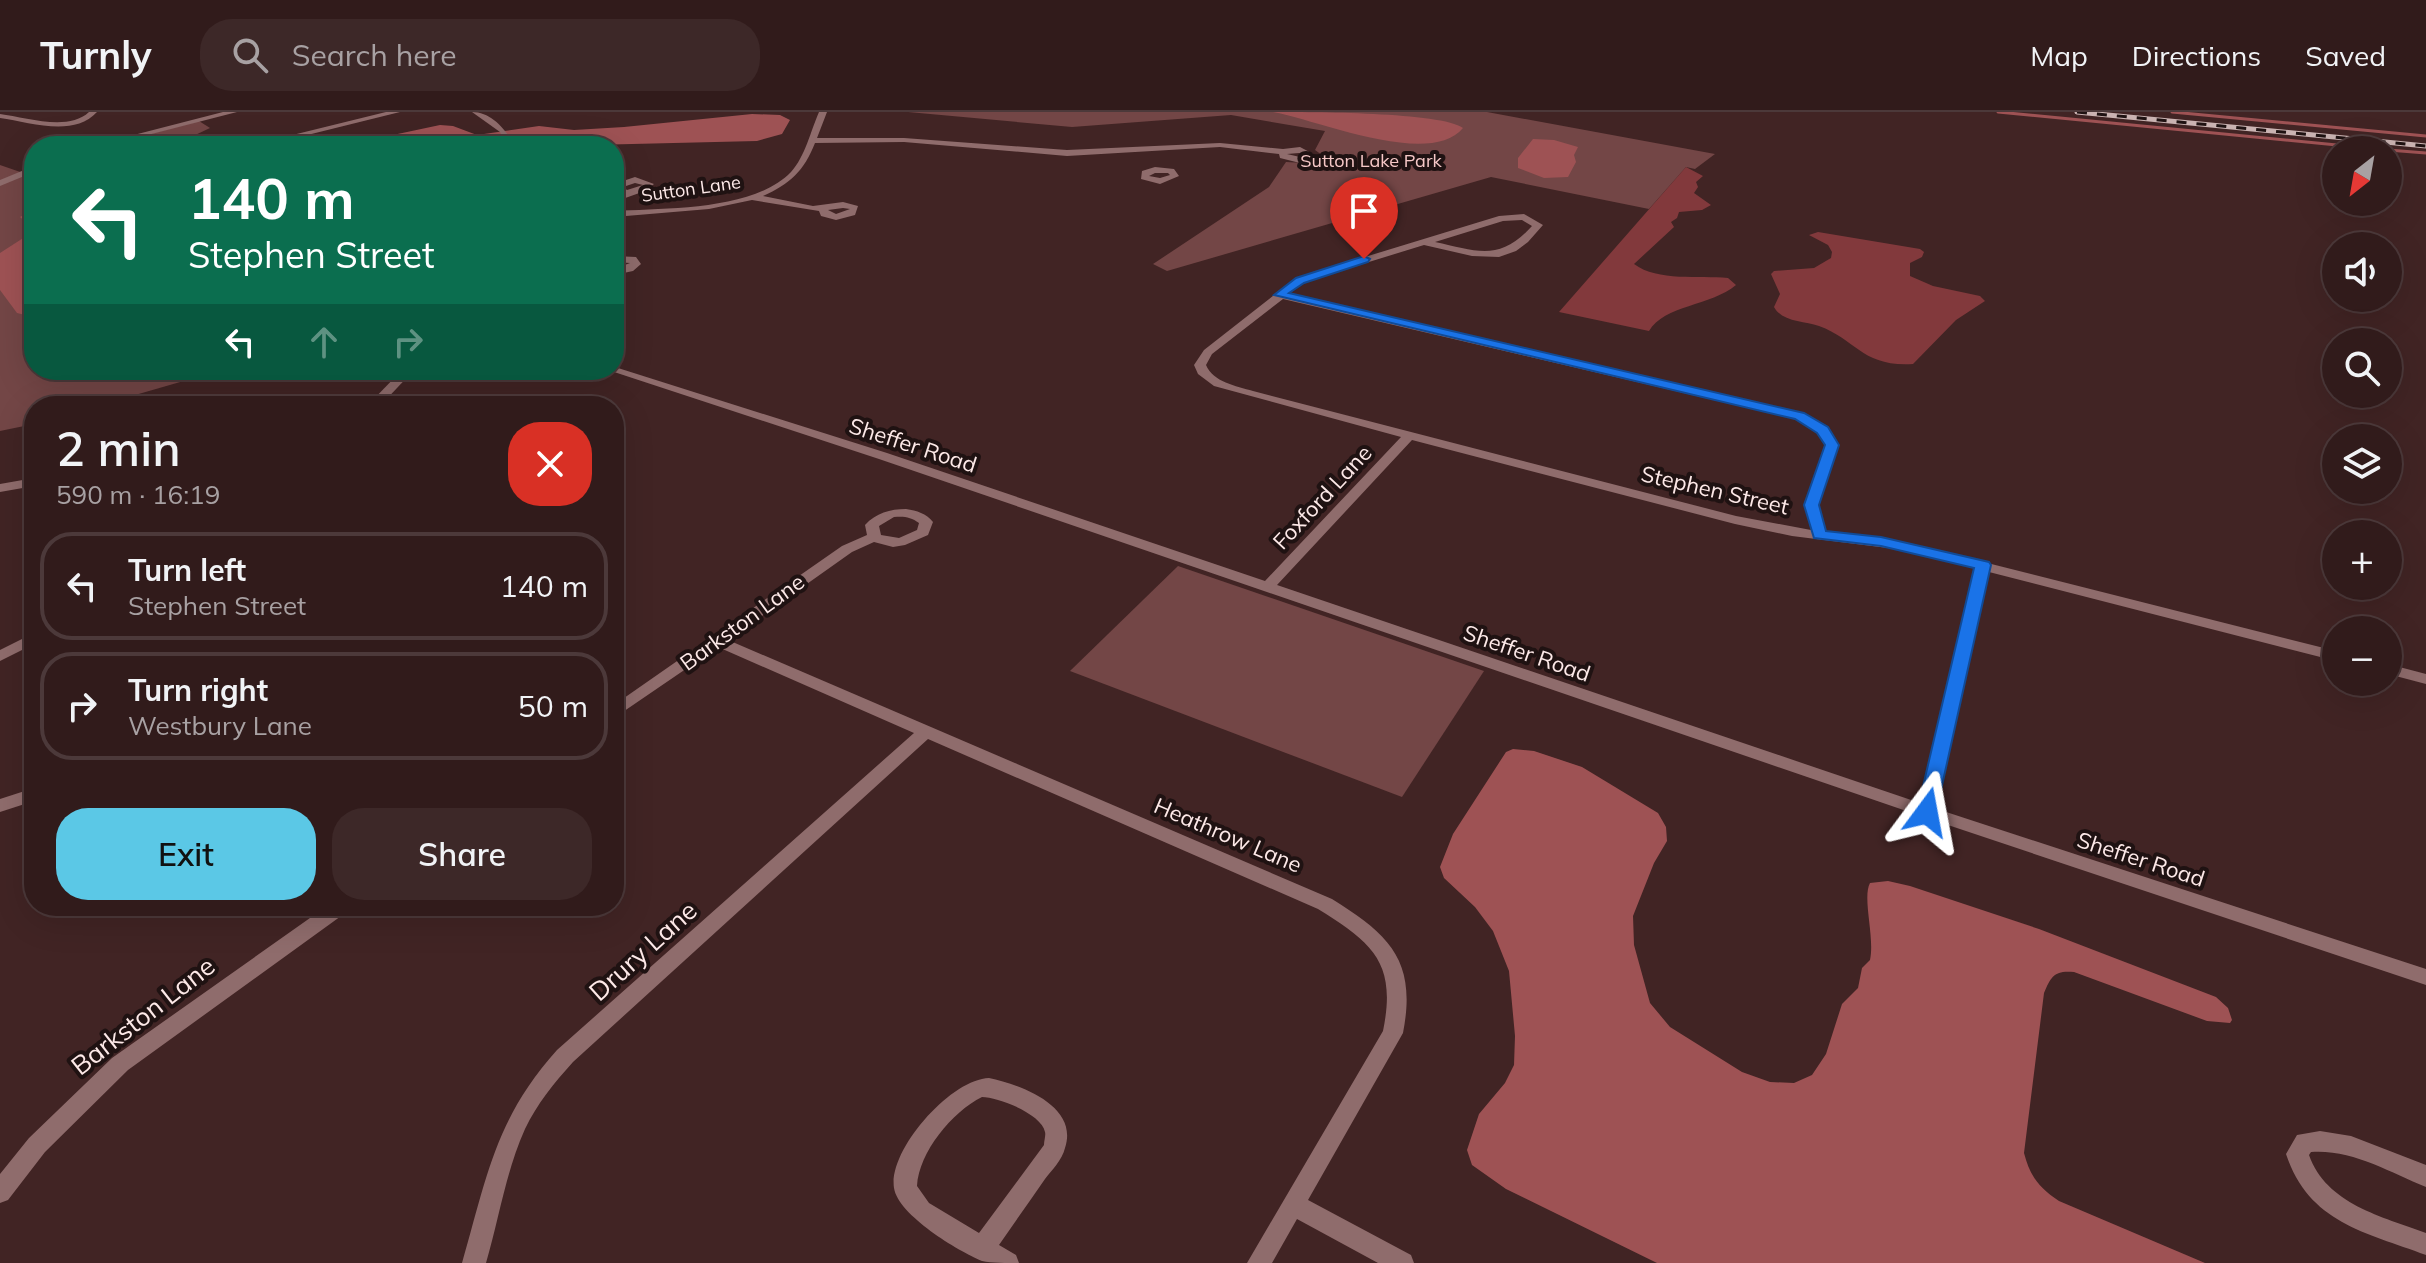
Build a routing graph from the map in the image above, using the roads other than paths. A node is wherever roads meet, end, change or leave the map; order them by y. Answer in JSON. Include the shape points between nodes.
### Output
{"nodes":[{"id":1,"x":76,"y":112,"type":"edge"},
{"id":2,"x":93,"y":112,"type":"edge"},
{"id":3,"x":214,"y":112,"type":"edge"},
{"id":4,"x":233,"y":112,"type":"edge"},
{"id":5,"x":396,"y":112,"type":"edge"},
{"id":6,"x":476,"y":112,"type":"edge"},
{"id":7,"x":823,"y":112,"type":"edge"},
{"id":8,"x":0,"y":116,"type":"edge"},
{"id":9,"x":196,"y":119,"type":"junction"},
{"id":10,"x":36,"y":122,"type":"junction"},
{"id":11,"x":132,"y":136,"type":"edge"},
{"id":12,"x":294,"y":136,"type":"edge"},
{"id":13,"x":505,"y":136,"type":"edge"},
{"id":14,"x":810,"y":141,"type":"junction"},
{"id":15,"x":1144,"y":148,"type":"junction"},
{"id":16,"x":1283,"y":152,"type":"dead end"},
{"id":17,"x":1155,"y":170,"type":"dead end"},
{"id":18,"x":24,"y":173,"type":"edge"},
{"id":19,"x":0,"y":183,"type":"edge"},
{"id":20,"x":752,"y":197,"type":"junction"},
{"id":21,"x":823,"y":210,"type":"dead end"},
{"id":22,"x":624,"y":213,"type":"edge"},
{"id":23,"x":1424,"y":242,"type":"junction"},
{"id":24,"x":624,"y":259,"type":"edge"},
{"id":25,"x":624,"y":270,"type":"edge"},
{"id":26,"x":1280,"y":295,"type":"junction"},
{"id":27,"x":624,"y":373,"type":"edge"},
{"id":28,"x":398,"y":380,"type":"edge"},
{"id":29,"x":383,"y":396,"type":"edge"},
{"id":30,"x":1409,"y":436,"type":"junction"},
{"id":31,"x":24,"y":484,"type":"edge"},
{"id":32,"x":0,"y":488,"type":"edge"},
{"id":33,"x":1819,"y":535,"type":"junction"},
{"id":34,"x":874,"y":537,"type":"dead end"},
{"id":35,"x":1983,"y":565,"type":"junction"},
{"id":36,"x":1267,"y":588,"type":"junction"},
{"id":37,"x":717,"y":641,"type":"junction"},
{"id":38,"x":24,"y":643,"type":"edge"},
{"id":39,"x":2322,"y":652,"type":"edge"},
{"id":40,"x":0,"y":656,"type":"edge"},
{"id":41,"x":2402,"y":673,"type":"edge"},
{"id":42,"x":2426,"y":679,"type":"edge"},
{"id":43,"x":624,"y":706,"type":"edge"},
{"id":44,"x":926,"y":731,"type":"junction"},
{"id":45,"x":24,"y":798,"type":"edge"},
{"id":46,"x":0,"y":806,"type":"edge"},
{"id":47,"x":1927,"y":812,"type":"junction"},
{"id":48,"x":327,"y":916,"type":"edge"},
{"id":49,"x":2426,"y":977,"type":"edge"},
{"id":50,"x":2426,"y":1176,"type":"edge"},
{"id":51,"x":0,"y":1192,"type":"edge"},
{"id":52,"x":1294,"y":1205,"type":"junction"},
{"id":53,"x":2426,"y":1244,"type":"edge"},
{"id":54,"x":982,"y":1248,"type":"junction"},
{"id":55,"x":474,"y":1263,"type":"edge"},
{"id":56,"x":1007,"y":1263,"type":"edge"},
{"id":57,"x":1259,"y":1263,"type":"edge"},
{"id":58,"x":1402,"y":1263,"type":"edge"}],
"edges":[{"from":1,"to":10,"type":"street"},
{"from":2,"to":10,"type":"street","via":[[63,124]]},
{"from":3,"to":9,"type":"street"},
{"from":4,"to":9,"type":"street"},
{"from":5,"to":12,"type":"street"},
{"from":6,"to":13,"type":"street"},
{"from":7,"to":14,"type":"street","name":"Sutton Lane"},
{"from":8,"to":10,"type":"street"},
{"from":9,"to":11,"type":"street"},
{"from":14,"to":15,"type":"street","via":[[891,139],[1057,152]]},
{"from":14,"to":20,"type":"street","name":"Sutton Lane","via":[[794,174]]},
{"from":15,"to":16,"type":"street","via":[[1220,145]]},
{"from":15,"to":17,"type":"street"},
{"from":18,"to":19,"type":"street"},
{"from":20,"to":21,"type":"street"},
{"from":20,"to":22,"type":"street","name":"Sutton Lane"},
{"from":23,"to":23,"type":"street","via":[[1499,255],[1513,251],[1538,225],[1524,217],[1502,218]]},
{"from":23,"to":26,"type":"street","via":[[1309,277]]},
{"from":24,"to":25,"type":"street","via":[[636,264]]},
{"from":26,"to":30,"type":"street","name":"Stephen Street","via":[[1208,352],[1202,372],[1232,389]]},
{"from":26,"to":33,"type":"street","via":[[1799,416],[1823,430],[1832,445],[1812,505]]},
{"from":27,"to":36,"type":"street","name":"Sheffer Road"},
{"from":28,"to":29,"type":"street"},
{"from":30,"to":33,"type":"street","name":"Stephen Street","via":[[1735,520]]},
{"from":30,"to":36,"type":"street","name":"Foxford Lane"},
{"from":31,"to":32,"type":"street"},
{"from":33,"to":35,"type":"street","name":"Stephen Street","via":[[1881,542]]},
{"from":34,"to":37,"type":"street","name":"Barkston Lane","via":[[834,556]]},
{"from":35,"to":39,"type":"street","name":"Stephen Street"},
{"from":35,"to":47,"type":"street"},
{"from":36,"to":47,"type":"street","name":"Sheffer Road"},
{"from":37,"to":43,"type":"street","name":"Barkston Lane"},
{"from":37,"to":44,"type":"street","name":"Heathrow Lane"},
{"from":38,"to":40,"type":"street"},
{"from":41,"to":42,"type":"street"},
{"from":44,"to":52,"type":"street","name":"Heathrow Lane","via":[[1325,904],[1375,938],[1391,959],[1400,1010],[1393,1033]]},
{"from":44,"to":55,"type":"street","name":"Drury Lane","via":[[565,1056],[542,1083],[510,1143]]},
{"from":45,"to":46,"type":"street"},
{"from":47,"to":49,"type":"street","name":"Sheffer Road"},
{"from":48,"to":51,"type":"street","name":"Barkston Lane","via":[[120,1064],[37,1145]]},
{"from":50,"to":53,"type":"street","via":[[2321,1139],[2305,1142],[2297,1154],[2313,1188],[2333,1205]]},
{"from":52,"to":57,"type":"street","name":"Heathrow Lane"},
{"from":52,"to":58,"type":"street"},
{"from":54,"to":54,"type":"street","via":[[1054,1149],[1057,1137],[1054,1122],[1044,1113],[993,1087],[960,1099],[911,1156],[905,1186],[921,1211]]},
{"from":54,"to":56,"type":"street"}]}
